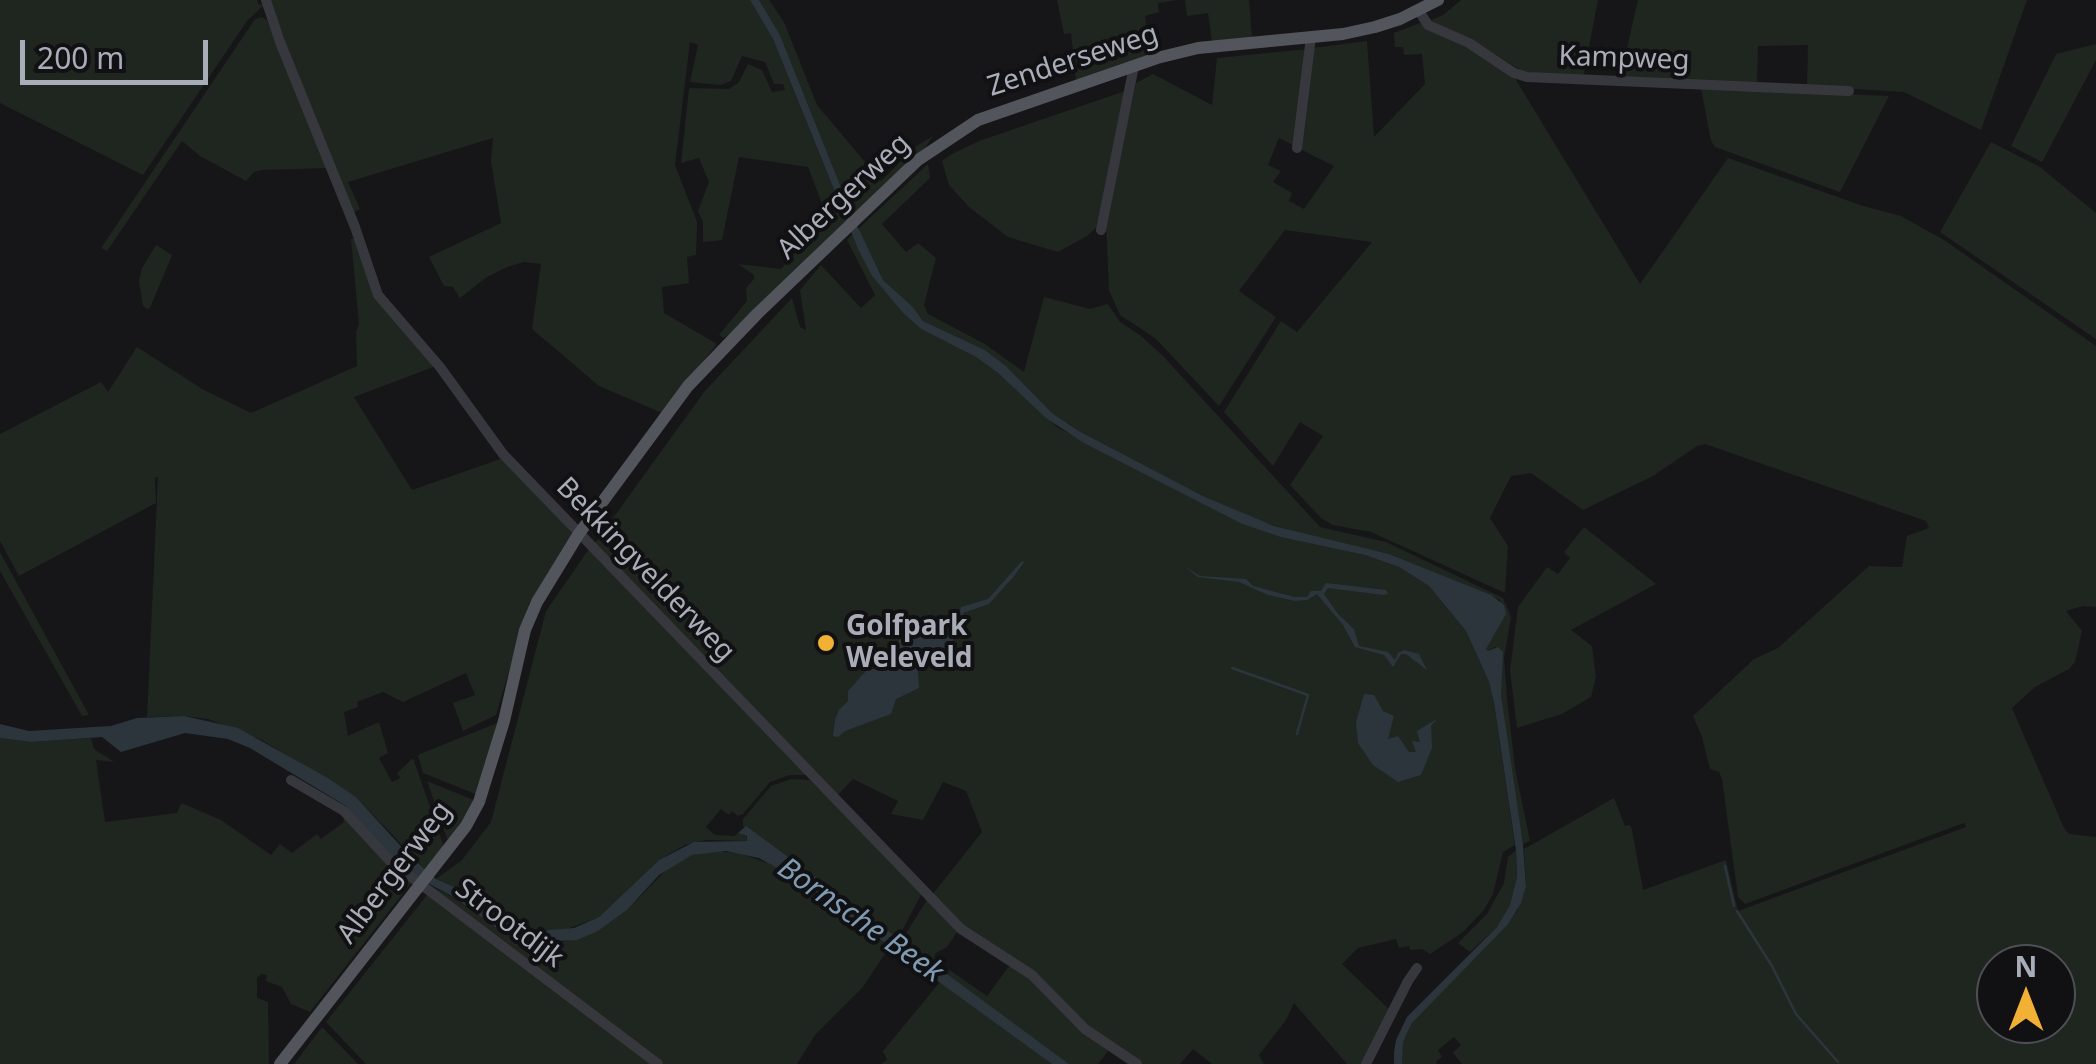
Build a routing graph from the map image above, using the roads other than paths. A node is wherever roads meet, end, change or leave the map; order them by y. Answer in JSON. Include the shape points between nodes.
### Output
{"nodes":[{"id":1,"x":266,"y":0,"type":"edge"},
{"id":2,"x":1438,"y":0,"type":"edge"},
{"id":3,"x":1419,"y":10,"type":"junction"},
{"id":4,"x":1311,"y":37,"type":"junction"},
{"id":5,"x":1134,"y":66,"type":"junction"},
{"id":6,"x":1849,"y":90,"type":"dead end"},
{"id":7,"x":960,"y":130,"type":"joint"},
{"id":8,"x":1297,"y":148,"type":"dead end"},
{"id":9,"x":1101,"y":230,"type":"dead end"},
{"id":10,"x":580,"y":537,"type":"junction"},
{"id":11,"x":291,"y":780,"type":"dead end"},
{"id":12,"x":423,"y":879,"type":"junction"},
{"id":13,"x":1417,"y":968,"type":"dead end"},
{"id":14,"x":280,"y":1064,"type":"edge"},
{"id":15,"x":658,"y":1064,"type":"edge"},
{"id":16,"x":1136,"y":1064,"type":"edge"},
{"id":17,"x":1366,"y":1064,"type":"edge"}],
"edges":[{"from":1,"to":10,"type":"street","name":"Bekkingvelderweg","via":[[384,305]]},
{"from":2,"to":3,"type":"main road","name":"Zenderseweg"},
{"from":3,"to":4,"type":"main road","name":"Zenderseweg","via":[[1374,27]]},
{"from":3,"to":6,"type":"street","name":"Kampweg","via":[[1428,25],[1527,77]]},
{"from":4,"to":5,"type":"main road","name":"Zenderseweg","via":[[1198,48]]},
{"from":4,"to":8,"type":"street"},
{"from":5,"to":7,"type":"main road","name":"Zenderseweg"},
{"from":5,"to":9,"type":"street"},
{"from":7,"to":10,"type":"main road","name":"Albergerweg","via":[[859,215],[688,386]]},
{"from":10,"to":12,"type":"main road","name":"Albergerweg","via":[[525,630],[480,802]]},
{"from":10,"to":16,"type":"street","name":"Bekkingvelderweg","via":[[960,929],[1032,975],[1079,1024]]},
{"from":11,"to":12,"type":"street","name":"Strootdijk","via":[[344,811],[382,855]]},
{"from":12,"to":14,"type":"main road","name":"Albergerweg"},
{"from":12,"to":15,"type":"street","name":"Strootdijk"},
{"from":13,"to":17,"type":"street"}]}
